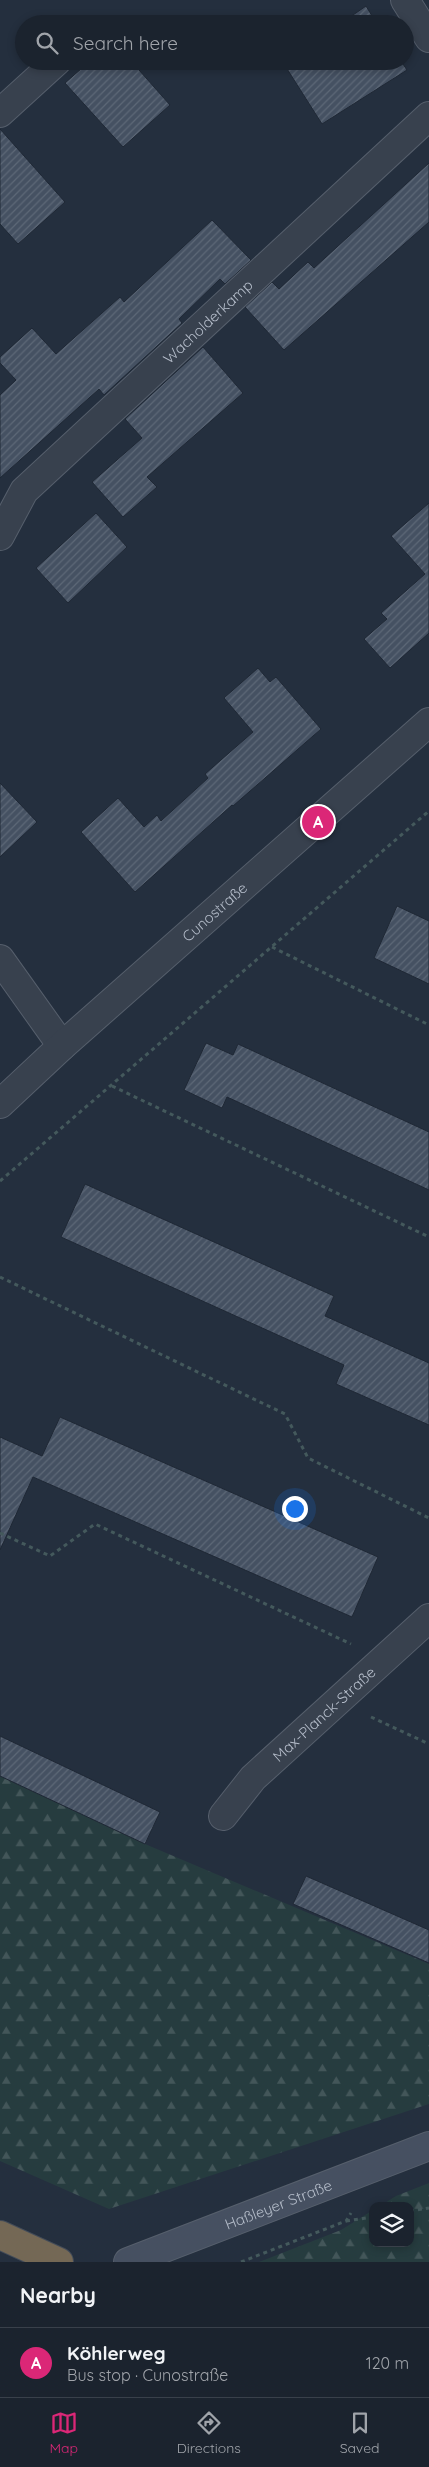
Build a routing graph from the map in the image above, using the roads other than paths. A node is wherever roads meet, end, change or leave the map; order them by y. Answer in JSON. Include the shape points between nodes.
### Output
{"nodes":[{"id":1,"x":404,"y":0,"type":"edge"},
{"id":2,"x":414,"y":15,"type":"edge"},
{"id":3,"x":414,"y":15,"type":"edge"},
{"id":4,"x":429,"y":38,"type":"edge"},
{"id":5,"x":47,"y":70,"type":"edge"},
{"id":6,"x":0,"y":113,"type":"edge"},
{"id":7,"x":429,"y":116,"type":"edge"},
{"id":8,"x":0,"y":536,"type":"edge"},
{"id":9,"x":429,"y":722,"type":"edge"},
{"id":10,"x":0,"y":959,"type":"edge"},
{"id":11,"x":62,"y":1046,"type":"junction"},
{"id":12,"x":0,"y":1104,"type":"edge"},
{"id":13,"x":429,"y":1618,"type":"edge"},
{"id":14,"x":223,"y":1816,"type":"dead end"},
{"id":15,"x":429,"y":2146,"type":"edge"},
{"id":16,"x":0,"y":2234,"type":"edge"},
{"id":17,"x":59,"y":2262,"type":"edge"},
{"id":18,"x":128,"y":2262,"type":"edge"}],
"edges":[{"from":1,"to":3,"type":"street"},
{"from":2,"to":4,"type":"street"},
{"from":5,"to":6,"type":"street"},
{"from":7,"to":8,"type":"street","name":"Wacholderkamp","via":[[24,491]]},
{"from":9,"to":11,"type":"street","name":"Cunostraße"},
{"from":10,"to":11,"type":"street"},
{"from":11,"to":12,"type":"street","name":"Cunostraße"},
{"from":13,"to":14,"type":"street","name":"Max-Planck-Straße","via":[[253,1778]]},
{"from":15,"to":18,"type":"main road","name":"Haßleyer Straße"},
{"from":16,"to":17,"type":"highway"}]}
